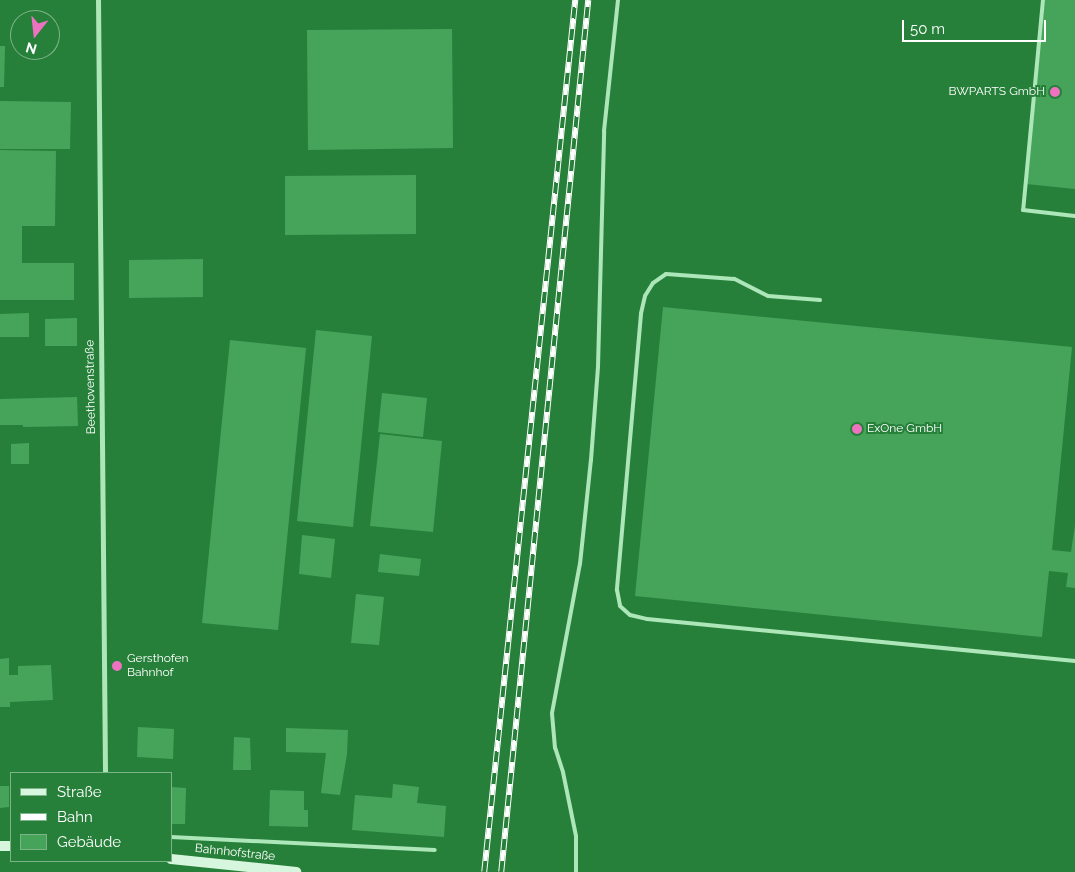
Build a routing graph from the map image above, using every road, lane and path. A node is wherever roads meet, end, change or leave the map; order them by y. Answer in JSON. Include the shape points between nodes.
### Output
{"nodes":[{"id":1,"x":98,"y":0,"type":"edge"},
{"id":2,"x":618,"y":0,"type":"edge"},
{"id":3,"x":1043,"y":0,"type":"edge"},
{"id":4,"x":1075,"y":216,"type":"edge"},
{"id":5,"x":820,"y":300,"type":"dead end"},
{"id":6,"x":1075,"y":661,"type":"edge"},
{"id":7,"x":105,"y":772,"type":"edge"},
{"id":8,"x":172,"y":837,"type":"edge"},
{"id":9,"x":435,"y":850,"type":"dead end"},
{"id":10,"x":172,"y":859,"type":"edge"},
{"id":11,"x":296,"y":872,"type":"edge"},
{"id":12,"x":576,"y":872,"type":"edge"}],
"edges":[{"from":1,"to":7,"type":"street","name":"Beethovenstraße"},
{"from":2,"to":12,"type":"lane","via":[[604,131],[598,357],[591,460],[580,564],[552,714],[554,748],[563,772],[576,836]]},
{"from":3,"to":4,"type":"lane","via":[[1023,210]]},
{"from":5,"to":6,"type":"lane","via":[[768,296],[734,279],[666,274],[653,283],[645,296],[641,314],[617,590],[620,606],[630,615],[647,619]]},
{"from":8,"to":9,"type":"lane"},
{"from":10,"to":11,"type":"main road","name":"Bahnhofstraße"}]}
